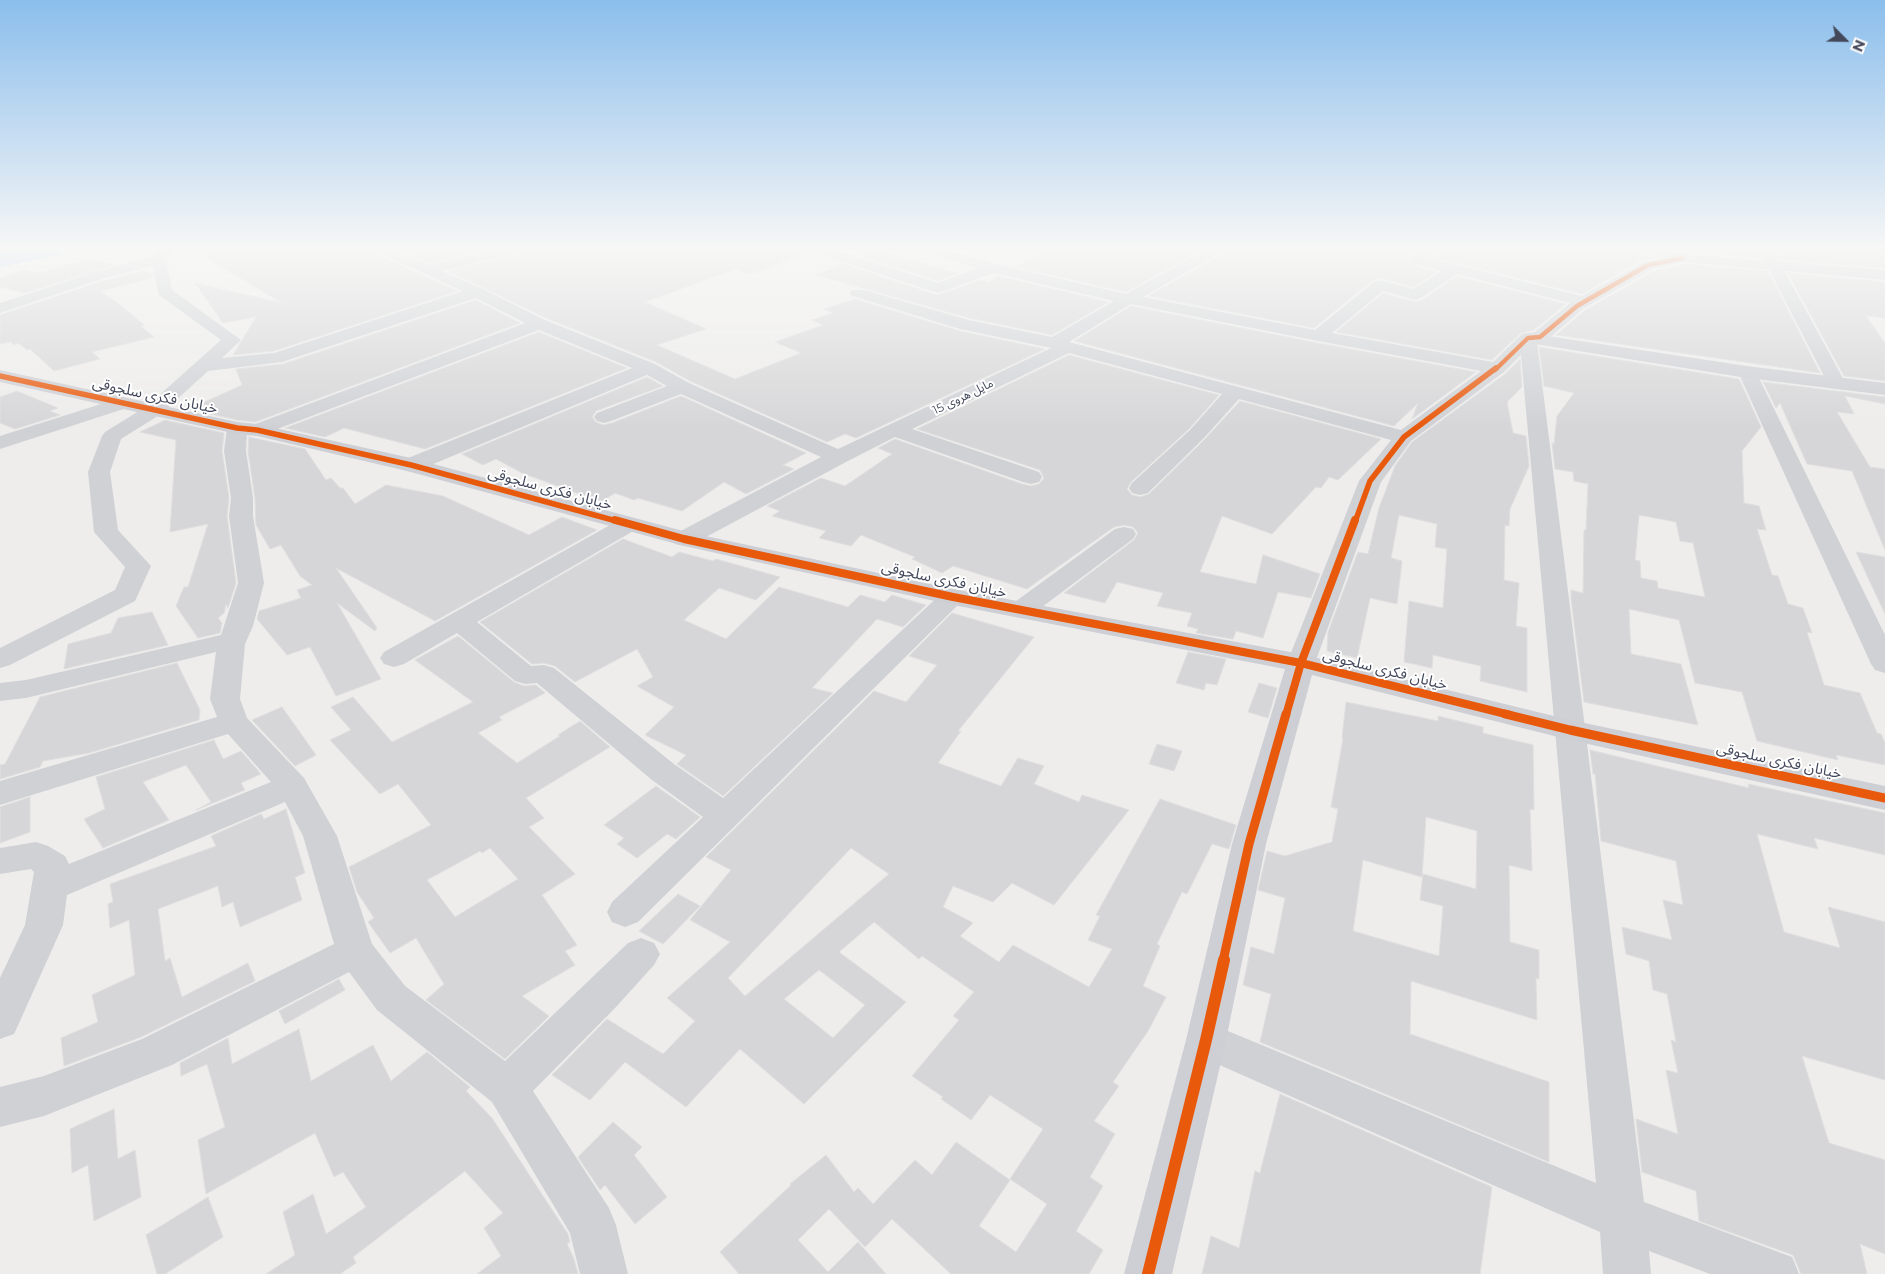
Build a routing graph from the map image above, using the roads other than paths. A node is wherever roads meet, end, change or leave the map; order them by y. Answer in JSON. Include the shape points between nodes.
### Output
{"nodes":[{"id":1,"x":189,"y":309,"type":"edge"},
{"id":2,"x":424,"y":309,"type":"edge"},
{"id":3,"x":511,"y":309,"type":"edge"},
{"id":4,"x":912,"y":309,"type":"edge"},
{"id":5,"x":1113,"y":309,"type":"edge"},
{"id":6,"x":1182,"y":309,"type":"edge"},
{"id":7,"x":1350,"y":309,"type":"edge"},
{"id":8,"x":1573,"y":309,"type":"edge"},
{"id":9,"x":1798,"y":309,"type":"edge"},
{"id":10,"x":539,"y":324,"type":"junction"},
{"id":11,"x":1318,"y":336,"type":"junction"},
{"id":12,"x":1528,"y":338,"type":"junction"},
{"id":13,"x":1061,"y":345,"type":"junction"},
{"id":14,"x":203,"y":366,"type":"junction"},
{"id":15,"x":648,"y":368,"type":"junction"},
{"id":16,"x":1497,"y":368,"type":"junction"},
{"id":17,"x":1746,"y":372,"type":"junction"},
{"id":18,"x":0,"y":376,"type":"edge"},
{"id":19,"x":1836,"y":382,"type":"junction"},
{"id":20,"x":682,"y":387,"type":"junction"},
{"id":21,"x":1885,"y":389,"type":"edge"},
{"id":22,"x":1234,"y":392,"type":"junction"},
{"id":23,"x":123,"y":403,"type":"junction"},
{"id":24,"x":154,"y":410,"type":"junction"},
{"id":25,"x":604,"y":417,"type":"dead end"},
{"id":26,"x":247,"y":429,"type":"junction"},
{"id":27,"x":894,"y":430,"type":"junction"},
{"id":28,"x":1404,"y":437,"type":"junction"},
{"id":29,"x":0,"y":443,"type":"edge"},
{"id":30,"x":838,"y":457,"type":"junction"},
{"id":31,"x":411,"y":465,"type":"junction"},
{"id":32,"x":1031,"y":477,"type":"dead end"},
{"id":33,"x":1140,"y":488,"type":"dead end"},
{"id":34,"x":627,"y":525,"type":"junction"},
{"id":35,"x":1124,"y":534,"type":"dead end"},
{"id":36,"x":684,"y":539,"type":"junction"},
{"id":37,"x":953,"y":597,"type":"junction"},
{"id":38,"x":1021,"y":610,"type":"junction"},
{"id":39,"x":459,"y":621,"type":"junction"},
{"id":40,"x":231,"y":644,"type":"junction"},
{"id":41,"x":394,"y":658,"type":"dead end"},
{"id":42,"x":0,"y":659,"type":"edge"},
{"id":43,"x":1301,"y":663,"type":"junction"},
{"id":44,"x":1885,"y":664,"type":"edge"},
{"id":45,"x":0,"y":692,"type":"edge"},
{"id":46,"x":234,"y":722,"type":"junction"},
{"id":47,"x":1570,"y":730,"type":"junction"},
{"id":48,"x":293,"y":786,"type":"junction"},
{"id":49,"x":0,"y":793,"type":"edge"},
{"id":50,"x":1885,"y":798,"type":"edge"},
{"id":51,"x":725,"y":816,"type":"junction"},
{"id":52,"x":0,"y":861,"type":"edge"},
{"id":53,"x":49,"y":887,"type":"junction"},
{"id":54,"x":625,"y":912,"type":"dead end"},
{"id":55,"x":356,"y":951,"type":"junction"},
{"id":56,"x":642,"y":954,"type":"dead end"},
{"id":57,"x":0,"y":1021,"type":"edge"},
{"id":58,"x":1206,"y":1040,"type":"junction"},
{"id":59,"x":507,"y":1088,"type":"junction"},
{"id":60,"x":0,"y":1107,"type":"edge"},
{"id":61,"x":1623,"y":1218,"type":"junction"},
{"id":62,"x":604,"y":1274,"type":"edge"},
{"id":63,"x":1148,"y":1274,"type":"edge"},
{"id":64,"x":1627,"y":1274,"type":"edge"},
{"id":65,"x":1775,"y":1274,"type":"edge"}],
"edges":[{"from":1,"to":14,"type":"street","via":[[232,340]]},
{"from":2,"to":14,"type":"street","via":[[276,358]]},
{"from":3,"to":10,"type":"street"},
{"from":4,"to":13,"type":"street","via":[[966,326]]},
{"from":5,"to":13,"type":"street","name":"مایل هروی 15"},
{"from":6,"to":11,"type":"street"},
{"from":7,"to":11,"type":"street"},
{"from":8,"to":12,"type":"street","via":[[1540,337]]},
{"from":9,"to":19,"type":"street"},
{"from":10,"to":15,"type":"street"},
{"from":10,"to":26,"type":"street"},
{"from":11,"to":16,"type":"street"},
{"from":12,"to":16,"type":"street"},
{"from":12,"to":17,"type":"street"},
{"from":12,"to":47,"type":"street"},
{"from":13,"to":22,"type":"street"},
{"from":13,"to":27,"type":"street","name":"مایل هروی 15"},
{"from":14,"to":24,"type":"street"},
{"from":15,"to":20,"type":"street"},
{"from":15,"to":31,"type":"street"},
{"from":16,"to":28,"type":"street"},
{"from":17,"to":19,"type":"street"},
{"from":17,"to":44,"type":"street"},
{"from":18,"to":23,"type":"street","name":"خیابان فکری سلجوقی"},
{"from":19,"to":21,"type":"street"},
{"from":20,"to":25,"type":"street"},
{"from":20,"to":30,"type":"street"},
{"from":22,"to":28,"type":"street"},
{"from":22,"to":33,"type":"street","via":[[1197,434]]},
{"from":23,"to":24,"type":"street","name":"خیابان فکری سلجوقی"},
{"from":23,"to":29,"type":"street"},
{"from":24,"to":26,"type":"street","name":"خیابان فکری سلجوقی"},
{"from":24,"to":42,"type":"street","via":[[112,436],[99,472],[106,532],[138,566],[126,595]]},
{"from":26,"to":31,"type":"street","name":"خیابان فکری سلجوقی"},
{"from":26,"to":40,"type":"street","via":[[235,451],[251,584]]},
{"from":27,"to":30,"type":"street","name":"مایل هروی 15"},
{"from":27,"to":32,"type":"street"},
{"from":28,"to":43,"type":"street","via":[[1370,481]]},
{"from":30,"to":36,"type":"street","name":"مایل هروی 15"},
{"from":31,"to":34,"type":"street","name":"خیابان فکری سلجوقی"},
{"from":34,"to":36,"type":"street","name":"خیابان فکری سلجوقی"},
{"from":34,"to":39,"type":"street"},
{"from":35,"to":38,"type":"street"},
{"from":36,"to":37,"type":"street","name":"خیابان فکری سلجوقی"},
{"from":37,"to":38,"type":"street","name":"خیابان فکری سلجوقی"},
{"from":37,"to":51,"type":"street"},
{"from":38,"to":43,"type":"street","name":"خیابان فکری سلجوقی"},
{"from":39,"to":41,"type":"street"},
{"from":39,"to":51,"type":"street","via":[[525,675],[544,674],[663,772]]},
{"from":40,"to":45,"type":"street","via":[[220,643],[26,689]]},
{"from":40,"to":46,"type":"street","via":[[225,699]]},
{"from":43,"to":47,"type":"street","name":"خیابان فکری سلجوقی"},
{"from":43,"to":58,"type":"street","via":[[1249,844]]},
{"from":46,"to":48,"type":"street"},
{"from":46,"to":49,"type":"street"},
{"from":47,"to":50,"type":"street","name":"خیابان فکری سلجوقی"},
{"from":47,"to":61,"type":"street"},
{"from":48,"to":53,"type":"street"},
{"from":48,"to":55,"type":"street","via":[[320,836]]},
{"from":51,"to":54,"type":"street"},
{"from":52,"to":53,"type":"street","via":[[36,855],[52,866]]},
{"from":53,"to":57,"type":"street","via":[[44,925]]},
{"from":55,"to":59,"type":"street","via":[[391,998]]},
{"from":55,"to":60,"type":"street","via":[[157,1052],[44,1096]]},
{"from":56,"to":59,"type":"street"},
{"from":58,"to":61,"type":"street"},
{"from":58,"to":63,"type":"street"},
{"from":59,"to":62,"type":"street","via":[[592,1225]]},
{"from":61,"to":64,"type":"street"},
{"from":61,"to":65,"type":"street"}]}
